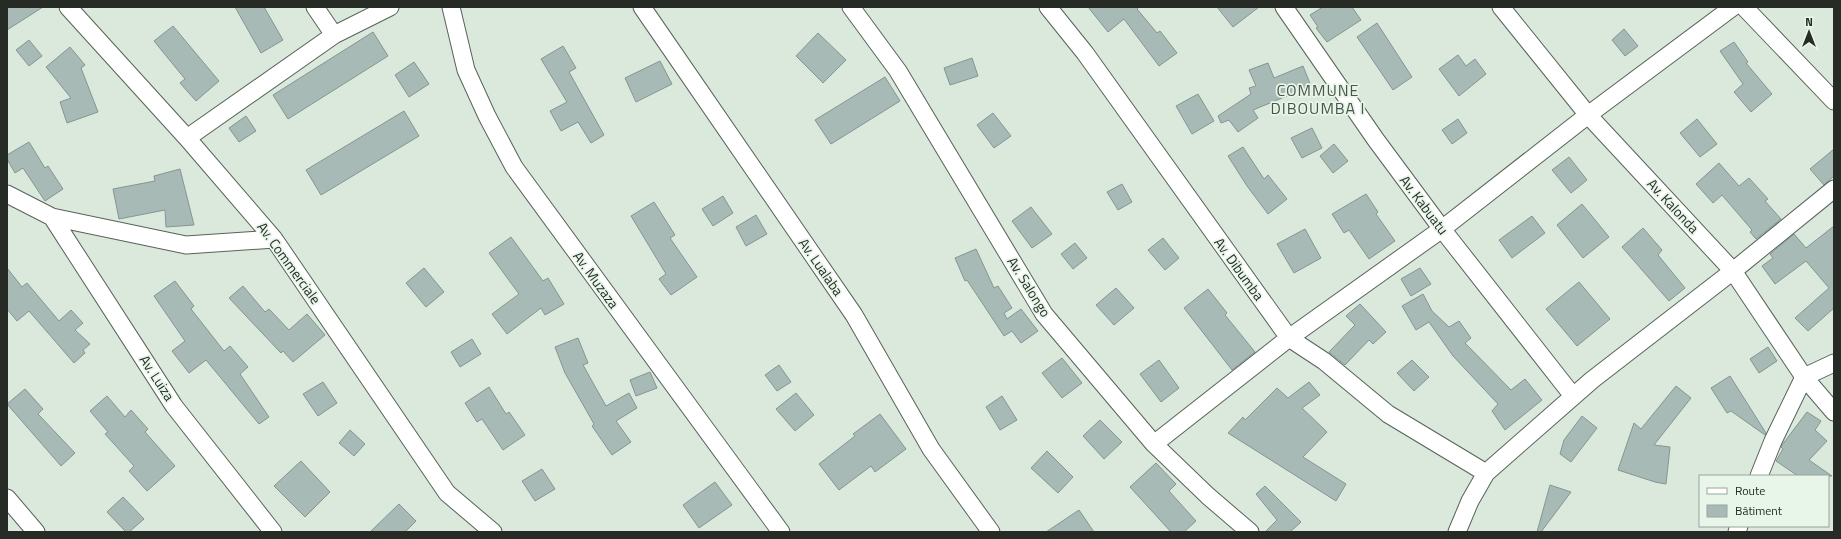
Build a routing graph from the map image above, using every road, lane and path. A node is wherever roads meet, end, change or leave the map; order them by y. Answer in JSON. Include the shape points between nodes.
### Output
{"nodes":[{"id":1,"x":68,"y":7,"type":"edge"},
{"id":2,"x":315,"y":7,"type":"edge"},
{"id":3,"x":390,"y":7,"type":"edge"},
{"id":4,"x":451,"y":7,"type":"edge"},
{"id":5,"x":642,"y":7,"type":"edge"},
{"id":6,"x":851,"y":7,"type":"edge"},
{"id":7,"x":1048,"y":7,"type":"edge"},
{"id":8,"x":1284,"y":7,"type":"edge"},
{"id":9,"x":1501,"y":7,"type":"edge"},
{"id":10,"x":1733,"y":7,"type":"edge"},
{"id":11,"x":1744,"y":7,"type":"edge"},
{"id":12,"x":334,"y":35,"type":"junction"},
{"id":13,"x":1834,"y":101,"type":"edge"},
{"id":14,"x":1588,"y":115,"type":"junction"},
{"id":15,"x":187,"y":138,"type":"junction"},
{"id":16,"x":1834,"y":189,"type":"edge"},
{"id":17,"x":7,"y":194,"type":"edge"},
{"id":18,"x":52,"y":217,"type":"junction"},
{"id":19,"x":1442,"y":229,"type":"junction"},
{"id":20,"x":274,"y":239,"type":"junction"},
{"id":21,"x":1733,"y":271,"type":"junction"},
{"id":22,"x":1289,"y":338,"type":"junction"},
{"id":23,"x":1834,"y":363,"type":"edge"},
{"id":24,"x":1804,"y":377,"type":"junction"},
{"id":25,"x":1573,"y":396,"type":"junction"},
{"id":26,"x":1834,"y":412,"type":"edge"},
{"id":27,"x":1154,"y":444,"type":"junction"},
{"id":28,"x":1486,"y":473,"type":"junction"},
{"id":29,"x":1759,"y":475,"type":"edge"},
{"id":30,"x":7,"y":498,"type":"edge"},
{"id":31,"x":36,"y":532,"type":"edge"},
{"id":32,"x":273,"y":532,"type":"edge"},
{"id":33,"x":492,"y":532,"type":"edge"},
{"id":34,"x":781,"y":532,"type":"edge"},
{"id":35,"x":991,"y":532,"type":"edge"},
{"id":36,"x":1250,"y":532,"type":"edge"},
{"id":37,"x":1457,"y":532,"type":"edge"}],
"edges":[{"from":1,"to":15,"type":"street","name":"Av. Commerciale"},
{"from":2,"to":12,"type":"street"},
{"from":3,"to":12,"type":"street"},
{"from":4,"to":34,"type":"street","name":"Av. Muzaza","via":[[466,70],[514,167]]},
{"from":5,"to":35,"type":"street","name":"Av. Lualaba","via":[[854,315],[930,449]]},
{"from":6,"to":27,"type":"street","name":"Av. Salongo","via":[[898,70],[1044,314]]},
{"from":7,"to":22,"type":"street","name":"Av. Dibumba"},
{"from":8,"to":19,"type":"street","name":"Av. Kabuatu","via":[[1376,140]]},
{"from":9,"to":14,"type":"street","name":"Av. Kalonda"},
{"from":10,"to":14,"type":"street"},
{"from":11,"to":13,"type":"street"},
{"from":12,"to":15,"type":"street"},
{"from":14,"to":19,"type":"street"},
{"from":14,"to":21,"type":"street","name":"Av. Kalonda"},
{"from":15,"to":20,"type":"street","name":"Av. Commerciale"},
{"from":16,"to":21,"type":"street"},
{"from":17,"to":18,"type":"street"},
{"from":18,"to":20,"type":"street","via":[[186,245]]},
{"from":18,"to":32,"type":"street","name":"Av. Luiza","via":[[174,406]]},
{"from":19,"to":22,"type":"street"},
{"from":19,"to":25,"type":"street","name":"Av. Kabuatu"},
{"from":20,"to":33,"type":"street","name":"Av. Commerciale","via":[[447,493]]},
{"from":21,"to":24,"type":"street","name":"Av. Kalonda"},
{"from":21,"to":25,"type":"street"},
{"from":22,"to":27,"type":"street"},
{"from":22,"to":28,"type":"street","name":"Av. Dibumba","via":[[1324,361],[1388,414]]},
{"from":23,"to":24,"type":"street"},
{"from":24,"to":26,"type":"street","name":"Av. Kalonda"},
{"from":24,"to":29,"type":"street"},
{"from":25,"to":28,"type":"street"},
{"from":27,"to":36,"type":"street","name":"Av. Salongo"},
{"from":28,"to":37,"type":"street","via":[[1470,501]]},
{"from":30,"to":31,"type":"street"}]}
